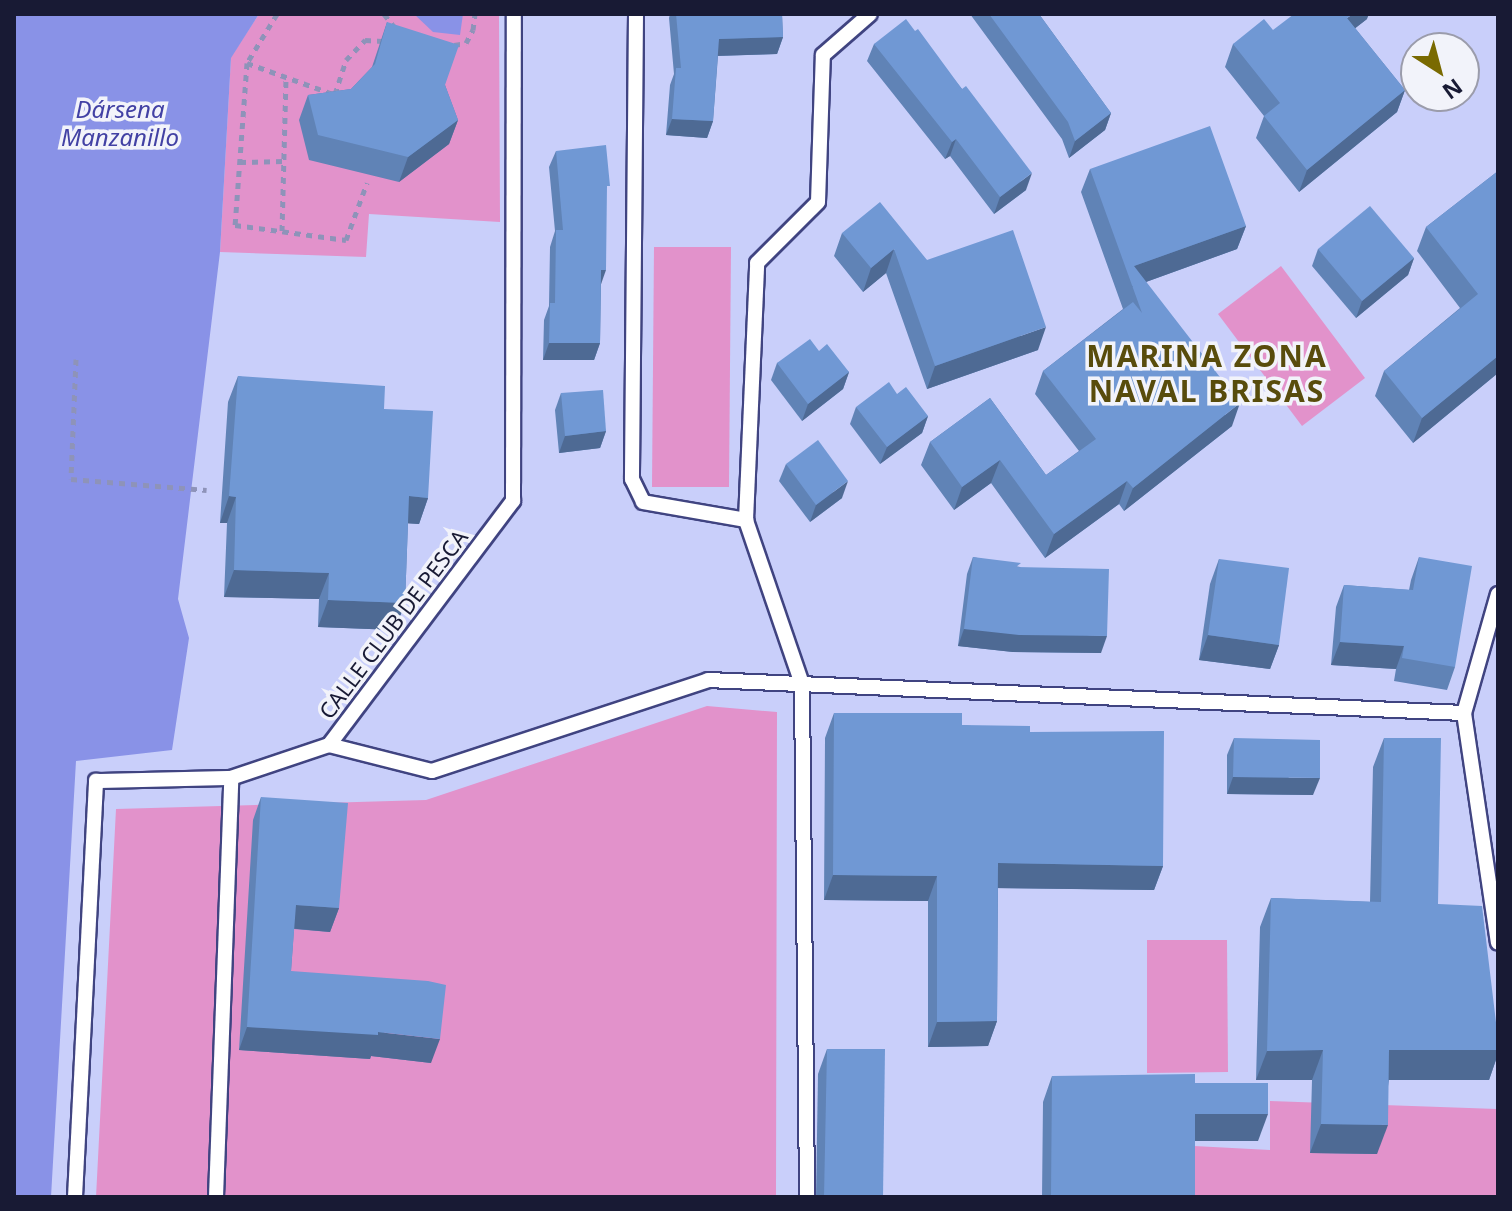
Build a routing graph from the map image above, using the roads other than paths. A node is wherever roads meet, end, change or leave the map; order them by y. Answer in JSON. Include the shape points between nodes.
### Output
{"nodes":[{"id":1,"x":514,"y":14,"type":"edge"},
{"id":2,"x":636,"y":14,"type":"edge"},
{"id":3,"x":870,"y":14,"type":"edge"},
{"id":4,"x":746,"y":520,"type":"junction"},
{"id":5,"x":1498,"y":594,"type":"edge"},
{"id":6,"x":802,"y":684,"type":"junction"},
{"id":7,"x":1464,"y":713,"type":"junction"},
{"id":8,"x":329,"y":745,"type":"junction"},
{"id":9,"x":231,"y":778,"type":"junction"},
{"id":10,"x":1498,"y":942,"type":"edge"},
{"id":11,"x":75,"y":1197,"type":"edge"},
{"id":12,"x":216,"y":1197,"type":"edge"},
{"id":13,"x":807,"y":1197,"type":"edge"}],
"edges":[{"from":1,"to":8,"type":"lane","name":"CALLE CLUB DE PESCA","via":[[513,501]]},
{"from":2,"to":4,"type":"lane","via":[[632,479],[643,502]]},
{"from":3,"to":4,"type":"lane","via":[[823,55],[818,202],[757,263]]},
{"from":4,"to":6,"type":"lane"},
{"from":5,"to":7,"type":"lane"},
{"from":6,"to":7,"type":"lane"},
{"from":6,"to":8,"type":"lane","via":[[708,680],[432,771]]},
{"from":6,"to":13,"type":"lane"},
{"from":7,"to":10,"type":"lane"},
{"from":8,"to":9,"type":"lane","name":"CALLE CLUB DE PESCA"},
{"from":9,"to":11,"type":"lane","name":"CALLE CLUB DE PESCA","via":[[96,781]]},
{"from":9,"to":12,"type":"lane"}]}
